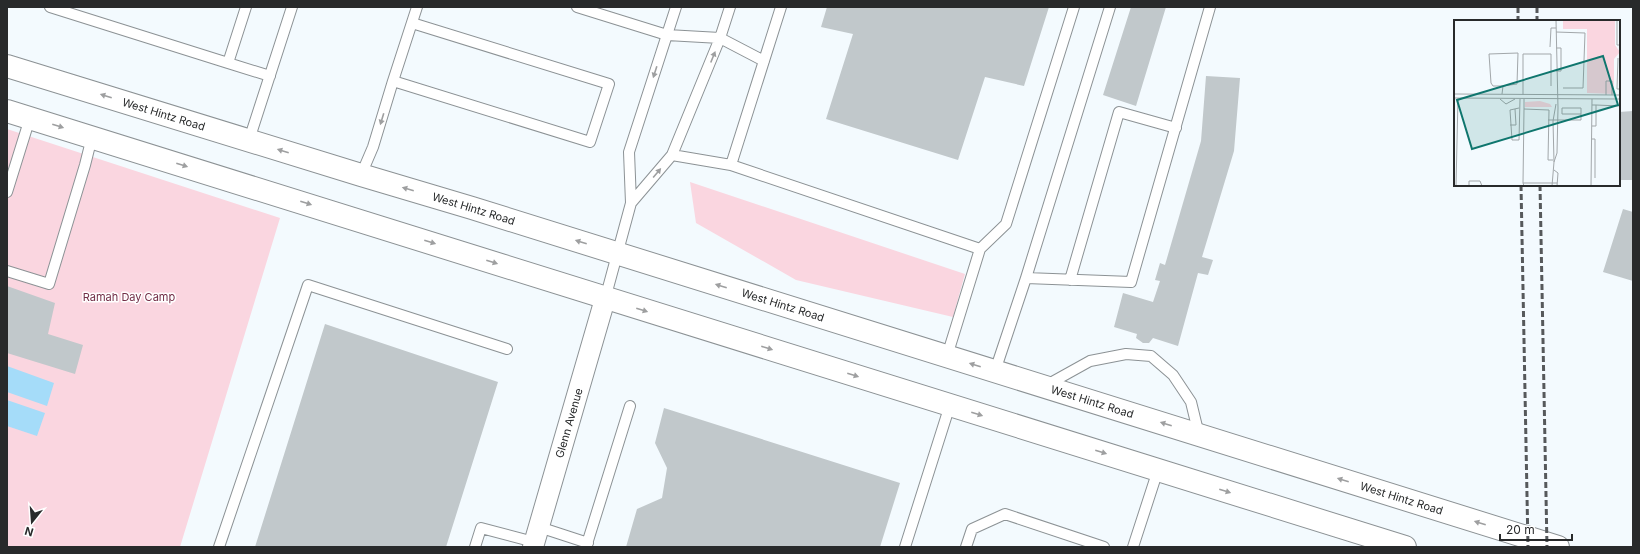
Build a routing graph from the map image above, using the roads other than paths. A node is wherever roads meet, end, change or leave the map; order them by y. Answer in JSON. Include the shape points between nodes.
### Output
{"nodes":[{"id":1,"x":50,"y":7,"type":"edge"},
{"id":2,"x":246,"y":7,"type":"edge"},
{"id":3,"x":292,"y":7,"type":"edge"},
{"id":4,"x":417,"y":7,"type":"edge"},
{"id":5,"x":577,"y":7,"type":"edge"},
{"id":6,"x":676,"y":7,"type":"edge"},
{"id":7,"x":730,"y":7,"type":"edge"},
{"id":8,"x":781,"y":7,"type":"edge"},
{"id":9,"x":1074,"y":7,"type":"edge"},
{"id":10,"x":1110,"y":7,"type":"edge"},
{"id":11,"x":1210,"y":7,"type":"edge"},
{"id":12,"x":412,"y":23,"type":"junction"},
{"id":13,"x":667,"y":35,"type":"junction"},
{"id":14,"x":720,"y":38,"type":"junction"},
{"id":15,"x":764,"y":61,"type":"junction"},
{"id":16,"x":228,"y":63,"type":"junction"},
{"id":17,"x":7,"y":66,"type":"edge"},
{"id":18,"x":270,"y":76,"type":"junction"},
{"id":19,"x":393,"y":81,"type":"junction"},
{"id":20,"x":7,"y":111,"type":"edge"},
{"id":21,"x":30,"y":118,"type":"junction"},
{"id":22,"x":1176,"y":128,"type":"junction"},
{"id":23,"x":92,"y":137,"type":"junction"},
{"id":24,"x":249,"y":140,"type":"junction"},
{"id":25,"x":672,"y":155,"type":"junction"},
{"id":26,"x":731,"y":165,"type":"junction"},
{"id":27,"x":361,"y":176,"type":"junction"},
{"id":28,"x":7,"y":192,"type":"edge"},
{"id":29,"x":632,"y":203,"type":"junction"},
{"id":30,"x":980,"y":249,"type":"junction"},
{"id":31,"x":618,"y":254,"type":"junction"},
{"id":32,"x":7,"y":271,"type":"edge"},
{"id":33,"x":1026,"y":278,"type":"junction"},
{"id":34,"x":1070,"y":280,"type":"junction"},
{"id":35,"x":605,"y":299,"type":"junction"},
{"id":36,"x":507,"y":349,"type":"dead end"},
{"id":37,"x":947,"y":356,"type":"junction"},
{"id":38,"x":995,"y":371,"type":"junction"},
{"id":39,"x":1044,"y":386,"type":"junction"},
{"id":40,"x":950,"y":405,"type":"junction"},
{"id":41,"x":630,"y":406,"type":"dead end"},
{"id":42,"x":1199,"y":434,"type":"junction"},
{"id":43,"x":1158,"y":470,"type":"junction"},
{"id":44,"x":535,"y":539,"type":"edge"},
{"id":45,"x":587,"y":545,"type":"edge"},
{"id":46,"x":219,"y":547,"type":"edge"},
{"id":47,"x":475,"y":547,"type":"edge"},
{"id":48,"x":905,"y":547,"type":"edge"},
{"id":49,"x":966,"y":547,"type":"edge"},
{"id":50,"x":1104,"y":547,"type":"edge"},
{"id":51,"x":1134,"y":547,"type":"edge"},
{"id":52,"x":1405,"y":547,"type":"edge"},
{"id":53,"x":1558,"y":547,"type":"edge"}],
"edges":[{"from":1,"to":16,"type":"lane"},
{"from":2,"to":16,"type":"lane"},
{"from":3,"to":18,"type":"lane"},
{"from":4,"to":12,"type":"lane"},
{"from":5,"to":13,"type":"lane"},
{"from":6,"to":13,"type":"lane"},
{"from":7,"to":14,"type":"lane"},
{"from":8,"to":15,"type":"lane"},
{"from":9,"to":30,"type":"lane","via":[[1006,224]]},
{"from":10,"to":33,"type":"lane"},
{"from":11,"to":22,"type":"lane"},
{"from":12,"to":19,"type":"lane"},
{"from":12,"to":19,"type":"lane","via":[[609,84],[590,142]]},
{"from":13,"to":14,"type":"lane"},
{"from":13,"to":29,"type":"lane","one_way":true,"via":[[629,152]]},
{"from":14,"to":15,"type":"lane"},
{"from":25,"to":14,"type":"lane","one_way":true},
{"from":15,"to":26,"type":"lane"},
{"from":16,"to":18,"type":"lane"},
{"from":24,"to":17,"type":"main road","name":"West Hintz Road","one_way":true},
{"from":18,"to":24,"type":"lane"},
{"from":19,"to":27,"type":"lane","one_way":true,"via":[[373,147]]},
{"from":20,"to":21,"type":"main road"},
{"from":21,"to":23,"type":"main road","one_way":true},
{"from":21,"to":28,"type":"lane"},
{"from":22,"to":34,"type":"lane","via":[[1131,282]]},
{"from":22,"to":34,"type":"lane","via":[[1120,112]]},
{"from":23,"to":32,"type":"lane","via":[[48,284]]},
{"from":23,"to":35,"type":"main road","one_way":true},
{"from":27,"to":24,"type":"main road","name":"West Hintz Road","one_way":true},
{"from":25,"to":26,"type":"lane"},
{"from":29,"to":25,"type":"lane","one_way":true},
{"from":26,"to":30,"type":"lane"},
{"from":31,"to":27,"type":"main road","name":"West Hintz Road","one_way":true},
{"from":29,"to":31,"type":"lane"},
{"from":30,"to":37,"type":"lane"},
{"from":31,"to":35,"type":"lane"},
{"from":37,"to":31,"type":"main road","name":"West Hintz Road","one_way":true},
{"from":33,"to":34,"type":"lane"},
{"from":33,"to":38,"type":"lane"},
{"from":35,"to":40,"type":"main road","one_way":true},
{"from":35,"to":44,"type":"street","name":"Glenn Avenue"},
{"from":36,"to":46,"type":"lane","via":[[308,286]]},
{"from":38,"to":37,"type":"main road","name":"West Hintz Road","one_way":true},
{"from":38,"to":39,"type":"main road","name":"West Hintz Road"},
{"from":42,"to":39,"type":"main road","name":"West Hintz Road","one_way":true},
{"from":39,"to":42,"type":"lane","via":[[1090,361],[1126,354],[1151,356],[1173,375],[1191,402]]},
{"from":40,"to":43,"type":"main road","one_way":true},
{"from":40,"to":48,"type":"lane"},
{"from":41,"to":45,"type":"lane"},
{"from":53,"to":42,"type":"main road","name":"West Hintz Road","one_way":true},
{"from":43,"to":51,"type":"lane"},
{"from":43,"to":52,"type":"main road","one_way":true},
{"from":44,"to":45,"type":"lane"},
{"from":44,"to":47,"type":"lane","via":[[481,528]]},
{"from":49,"to":50,"type":"lane","via":[[972,529],[1005,514]]}]}
